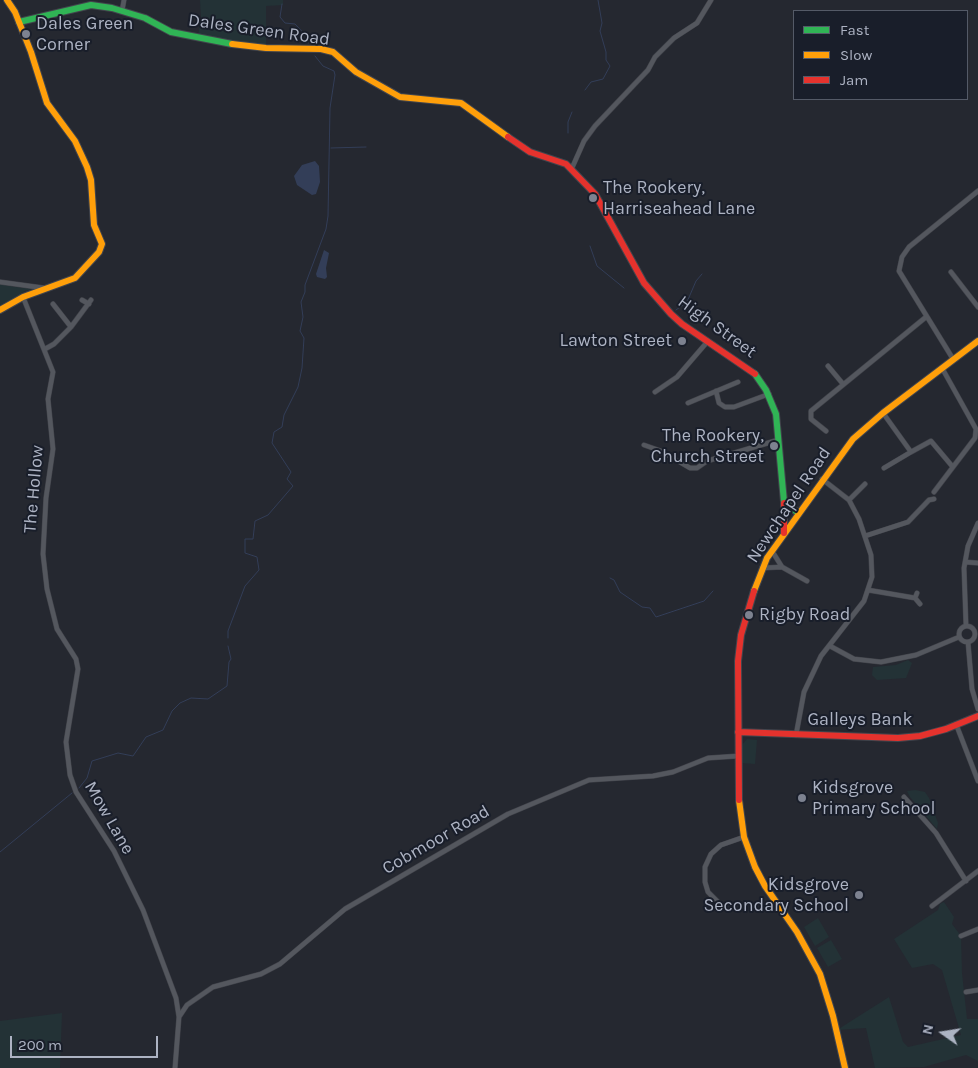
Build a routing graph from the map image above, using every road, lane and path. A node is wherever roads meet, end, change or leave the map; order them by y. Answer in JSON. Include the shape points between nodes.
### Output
{"nodes":[{"id":1,"x":7,"y":0,"type":"edge"},
{"id":2,"x":124,"y":0,"type":"edge"},
{"id":3,"x":711,"y":0,"type":"edge"},
{"id":4,"x":122,"y":11,"type":"junction"},
{"id":5,"x":19,"y":22,"type":"junction"},
{"id":6,"x":572,"y":168,"type":"junction"},
{"id":7,"x":978,"y":192,"type":"edge"},
{"id":8,"x":951,"y":272,"type":"dead end"},
{"id":9,"x":0,"y":282,"type":"edge"},
{"id":10,"x":48,"y":288,"type":"junction"},
{"id":11,"x":23,"y":297,"type":"junction"},
{"id":12,"x":82,"y":300,"type":"dead end"},
{"id":13,"x":53,"y":304,"type":"dead end"},
{"id":14,"x":978,"y":307,"type":"edge"},
{"id":15,"x":0,"y":310,"type":"edge"},
{"id":16,"x":926,"y":316,"type":"junction"},
{"id":17,"x":71,"y":327,"type":"junction"},
{"id":18,"x":708,"y":341,"type":"junction"},
{"id":19,"x":978,"y":341,"type":"edge"},
{"id":20,"x":45,"y":349,"type":"junction"},
{"id":21,"x":953,"y":359,"type":"junction"},
{"id":22,"x":828,"y":366,"type":"dead end"},
{"id":23,"x":942,"y":368,"type":"junction"},
{"id":24,"x":738,"y":382,"type":"dead end"},
{"id":25,"x":844,"y":384,"type":"junction"},
{"id":26,"x":716,"y":391,"type":"junction"},
{"id":27,"x":655,"y":392,"type":"dead end"},
{"id":28,"x":769,"y":394,"type":"junction"},
{"id":29,"x":688,"y":402,"type":"dead end"},
{"id":30,"x":883,"y":413,"type":"junction"},
{"id":31,"x":826,"y":430,"type":"dead end"},
{"id":32,"x":778,"y":440,"type":"junction"},
{"id":33,"x":644,"y":445,"type":"dead end"},
{"id":34,"x":911,"y":452,"type":"junction"},
{"id":35,"x":952,"y":466,"type":"junction"},
{"id":36,"x":884,"y":468,"type":"dead end"},
{"id":37,"x":822,"y":479,"type":"junction"},
{"id":38,"x":865,"y":484,"type":"dead end"},
{"id":39,"x":934,"y":492,"type":"dead end"},
{"id":40,"x":934,"y":499,"type":"dead end"},
{"id":41,"x":849,"y":500,"type":"junction"},
{"id":42,"x":784,"y":502,"type":"junction"},
{"id":43,"x":798,"y":513,"type":"junction"},
{"id":44,"x":978,"y":522,"type":"edge"},
{"id":45,"x":784,"y":534,"type":"junction"},
{"id":46,"x":865,"y":536,"type":"junction"},
{"id":47,"x":772,"y":551,"type":"junction"},
{"id":48,"x":965,"y":562,"type":"junction"},
{"id":49,"x":978,"y":562,"type":"edge"},
{"id":50,"x":782,"y":567,"type":"junction"},
{"id":51,"x":762,"y":568,"type":"junction"},
{"id":52,"x":806,"y":582,"type":"dead end"},
{"id":53,"x":868,"y":590,"type":"junction"},
{"id":54,"x":920,"y":604,"type":"dead end"},
{"id":55,"x":966,"y":625,"type":"junction"},
{"id":56,"x":57,"y":629,"type":"joint"},
{"id":57,"x":977,"y":633,"type":"edge"},
{"id":58,"x":959,"y":637,"type":"junction"},
{"id":59,"x":968,"y":642,"type":"junction"},
{"id":60,"x":830,"y":646,"type":"junction"},
{"id":61,"x":978,"y":709,"type":"edge"},
{"id":62,"x":978,"y":716,"type":"edge"},
{"id":63,"x":956,"y":724,"type":"junction"},
{"id":64,"x":738,"y":732,"type":"junction"},
{"id":65,"x":796,"y":735,"type":"junction"},
{"id":66,"x":738,"y":756,"type":"junction"},
{"id":67,"x":978,"y":781,"type":"edge"},
{"id":68,"x":904,"y":797,"type":"dead end"},
{"id":69,"x":744,"y":837,"type":"junction"},
{"id":70,"x":978,"y":871,"type":"edge"},
{"id":71,"x":966,"y":881,"type":"junction"},
{"id":72,"x":932,"y":906,"type":"dead end"},
{"id":73,"x":724,"y":908,"type":"dead end"},
{"id":74,"x":978,"y":930,"type":"edge"},
{"id":75,"x":961,"y":936,"type":"dead end"},
{"id":76,"x":978,"y":990,"type":"edge"},
{"id":77,"x":966,"y":992,"type":"dead end"},
{"id":78,"x":179,"y":1017,"type":"junction"},
{"id":79,"x":175,"y":1068,"type":"edge"},
{"id":80,"x":845,"y":1068,"type":"edge"}],
"edges":[{"from":1,"to":5,"type":"street"},
{"from":2,"to":4,"type":"street"},
{"from":3,"to":6,"type":"street","via":[[697,24],[674,38],[595,126],[584,140]]},
{"from":4,"to":5,"type":"street","name":"Dales Green Road","via":[[88,5]]},
{"from":4,"to":6,"type":"street","name":"Dales Green Road","via":[[146,18],[170,32],[199,39],[333,52],[356,72],[400,97],[461,103],[530,152]]},
{"from":5,"to":10,"type":"street","via":[[36,63],[47,102],[75,141],[91,180],[94,225],[102,246],[75,278]]},
{"from":6,"to":18,"type":"street","name":"High Street","via":[[595,194],[644,283],[682,324]]},
{"from":7,"to":16,"type":"street","via":[[912,244],[902,257],[898,271]]},
{"from":8,"to":14,"type":"street"},
{"from":9,"to":10,"type":"street"},
{"from":10,"to":11,"type":"street"},
{"from":11,"to":15,"type":"street"},
{"from":11,"to":20,"type":"street","name":"The Hollow"},
{"from":12,"to":17,"type":"street","via":[[90,302]]},
{"from":13,"to":17,"type":"street"},
{"from":16,"to":21,"type":"street"},
{"from":16,"to":25,"type":"street"},
{"from":17,"to":20,"type":"street"},
{"from":18,"to":27,"type":"street","via":[[677,377]]},
{"from":18,"to":28,"type":"street","name":"High Street","via":[[750,369]]},
{"from":19,"to":21,"type":"street","name":"Newchapel Road"},
{"from":20,"to":56,"type":"street","name":"The Hollow","via":[[54,379],[48,398],[53,449],[43,554]]},
{"from":21,"to":23,"type":"street","name":"Newchapel Road"},
{"from":22,"to":25,"type":"street"},
{"from":23,"to":30,"type":"street","name":"Newchapel Road"},
{"from":23,"to":35,"type":"street","via":[[976,429],[975,438]]},
{"from":24,"to":26,"type":"street"},
{"from":25,"to":31,"type":"street","via":[[811,411],[811,419]]},
{"from":26,"to":28,"type":"street","via":[[719,403],[726,407]]},
{"from":26,"to":29,"type":"street"},
{"from":28,"to":32,"type":"street","name":"High Street","via":[[776,414]]},
{"from":30,"to":34,"type":"street"},
{"from":30,"to":37,"type":"street","name":"Newchapel Road","via":[[853,439]]},
{"from":32,"to":33,"type":"street","via":[[707,461],[697,468],[690,468]]},
{"from":32,"to":42,"type":"street","name":"High Street"},
{"from":34,"to":35,"type":"street","via":[[931,441]]},
{"from":34,"to":36,"type":"street"},
{"from":35,"to":39,"type":"street"},
{"from":37,"to":41,"type":"street"},
{"from":37,"to":43,"type":"street","name":"Newchapel Road"},
{"from":38,"to":41,"type":"street"},
{"from":40,"to":46,"type":"street","via":[[929,500],[908,522]]},
{"from":41,"to":46,"type":"street"},
{"from":42,"to":43,"type":"street"},
{"from":42,"to":45,"type":"street","name":"High Street"},
{"from":43,"to":45,"type":"street","name":"Newchapel Road"},
{"from":44,"to":48,"type":"street"},
{"from":45,"to":47,"type":"street","name":"Newchapel Road"},
{"from":46,"to":53,"type":"street","via":[[872,567]]},
{"from":47,"to":50,"type":"street"},
{"from":47,"to":51,"type":"street","name":"Newchapel Road"},
{"from":48,"to":49,"type":"street"},
{"from":48,"to":55,"type":"street"},
{"from":50,"to":51,"type":"street"},
{"from":50,"to":52,"type":"street"},
{"from":51,"to":64,"type":"street","name":"Newchapel Road","via":[[749,603],[739,649]]},
{"from":53,"to":54,"type":"street","via":[[916,596]]},
{"from":53,"to":60,"type":"street","via":[[854,616]]},
{"from":55,"to":57,"type":"street"},
{"from":55,"to":58,"type":"street","via":[[959,629]]},
{"from":56,"to":78,"type":"street","name":"Mow Lane","via":[[76,659],[78,669],[66,742],[70,775],[76,792],[114,851],[142,910],[176,998]]},
{"from":57,"to":59,"type":"street"},
{"from":58,"to":59,"type":"street"},
{"from":58,"to":60,"type":"street","via":[[916,655],[881,662],[854,659]]},
{"from":59,"to":61,"type":"street","via":[[972,689]]},
{"from":60,"to":65,"type":"street","via":[[821,656],[804,692]]},
{"from":62,"to":63,"type":"street","name":"Galleys Bank"},
{"from":63,"to":65,"type":"street","name":"Galleys Bank","via":[[920,736],[898,738]]},
{"from":63,"to":67,"type":"street"},
{"from":64,"to":65,"type":"street","name":"Galleys Bank"},
{"from":64,"to":66,"type":"street","name":"Newchapel Road"},
{"from":66,"to":69,"type":"street","name":"Newchapel Road","via":[[738,800]]},
{"from":66,"to":78,"type":"street","name":"Cobmoor Road","via":[[708,758],[653,776],[588,780],[508,814],[345,909],[280,964],[261,974],[213,987],[188,1005]]},
{"from":68,"to":71,"type":"street","via":[[936,833]]},
{"from":69,"to":73,"type":"street","via":[[720,845],[705,867],[704,882],[708,892]]},
{"from":69,"to":80,"type":"street","name":"Newchapel Road","via":[[764,886],[813,960],[833,1016]]},
{"from":70,"to":71,"type":"street"},
{"from":71,"to":72,"type":"street"},
{"from":74,"to":75,"type":"street"},
{"from":76,"to":77,"type":"street"},
{"from":78,"to":79,"type":"street","name":"Mow Lane"}]}
